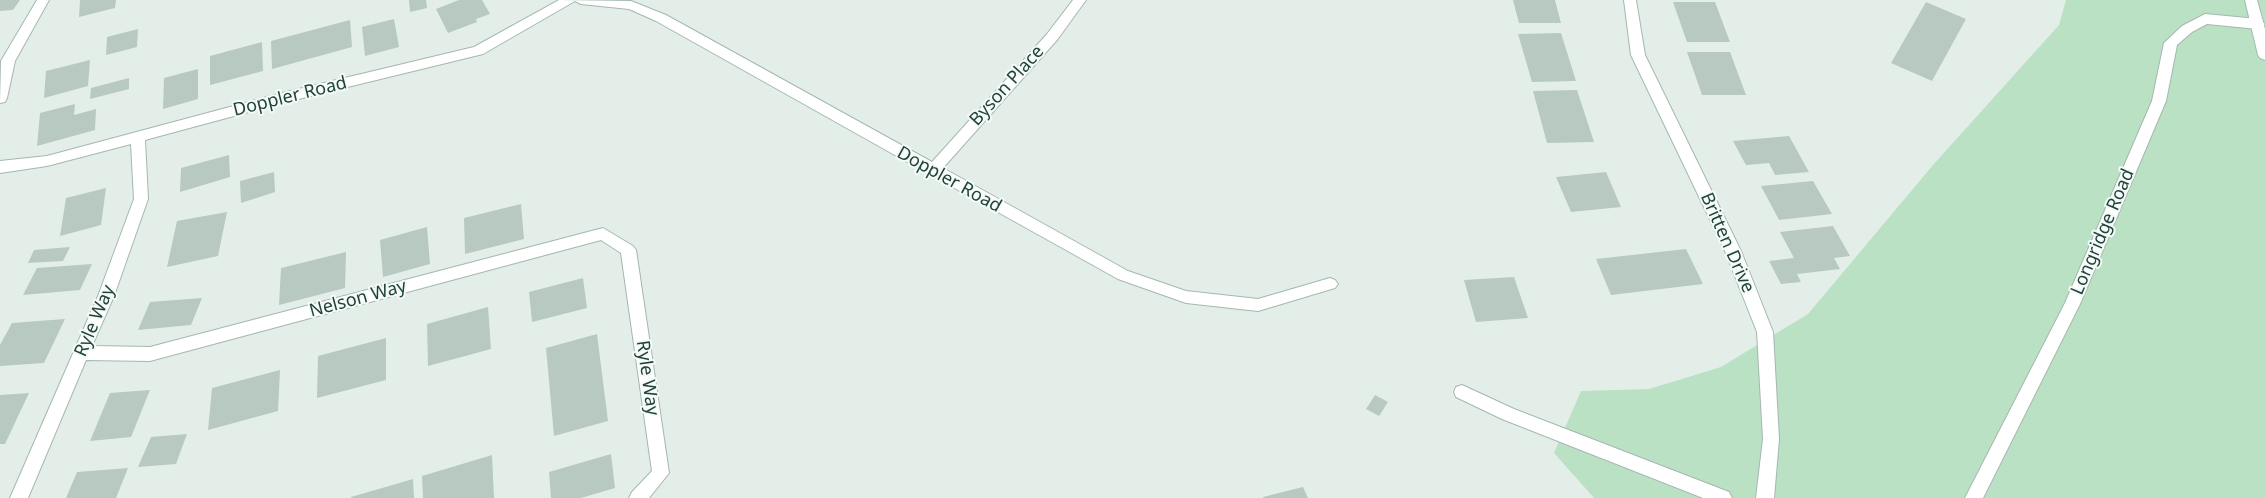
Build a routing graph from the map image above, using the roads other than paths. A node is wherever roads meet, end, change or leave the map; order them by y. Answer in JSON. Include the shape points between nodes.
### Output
{"nodes":[{"id":1,"x":43,"y":0,"type":"edge"},
{"id":2,"x":569,"y":0,"type":"edge"},
{"id":3,"x":581,"y":0,"type":"edge"},
{"id":4,"x":1080,"y":0,"type":"edge"},
{"id":5,"x":1630,"y":0,"type":"edge"},
{"id":6,"x":2251,"y":0,"type":"edge"},
{"id":7,"x":635,"y":2,"type":"edge"},
{"id":8,"x":2261,"y":25,"type":"edge"},
{"id":9,"x":2265,"y":55,"type":"edge"},
{"id":10,"x":0,"y":98,"type":"edge"},
{"id":11,"x":138,"y":137,"type":"junction"},
{"id":12,"x":0,"y":167,"type":"edge"},
{"id":13,"x":932,"y":171,"type":"junction"},
{"id":14,"x":628,"y":250,"type":"joint"},
{"id":15,"x":1330,"y":284,"type":"dead end"},
{"id":16,"x":82,"y":353,"type":"junction"},
{"id":17,"x":1462,"y":392,"type":"dead end"},
{"id":18,"x":18,"y":498,"type":"edge"},
{"id":19,"x":638,"y":498,"type":"edge"},
{"id":20,"x":1723,"y":498,"type":"edge"},
{"id":21,"x":1765,"y":498,"type":"edge"},
{"id":22,"x":1974,"y":498,"type":"edge"}],
"edges":[{"from":1,"to":10,"type":"street","via":[[8,62]]},
{"from":2,"to":11,"type":"street","name":"Doppler Road","via":[[478,52],[282,98]]},
{"from":3,"to":7,"type":"street","name":"Doppler Road"},
{"from":4,"to":13,"type":"street","name":"Byson Place","via":[[1046,44]]},
{"from":5,"to":21,"type":"street","name":"Britten Drive","via":[[1638,55],[1734,251],[1765,332],[1771,439]]},
{"from":6,"to":8,"type":"street"},
{"from":7,"to":13,"type":"street","name":"Doppler Road"},
{"from":8,"to":9,"type":"street"},
{"from":8,"to":22,"type":"street","name":"Longridge Road","via":[[2205,19],[2171,43],[2159,101],[2072,304]]},
{"from":11,"to":12,"type":"street","name":"Doppler Road","via":[[47,161]]},
{"from":11,"to":16,"type":"street","name":"Ryle Way","via":[[141,199]]},
{"from":13,"to":15,"type":"street","name":"Doppler Road","via":[[1123,275],[1186,297],[1258,305]]},
{"from":14,"to":16,"type":"street","name":"Nelson Way","via":[[603,234],[150,354]]},
{"from":14,"to":19,"type":"street","name":"Ryle Way","via":[[661,473]]},
{"from":16,"to":18,"type":"street","name":"Ryle Way"},
{"from":17,"to":20,"type":"street","via":[[1508,414]]}]}
